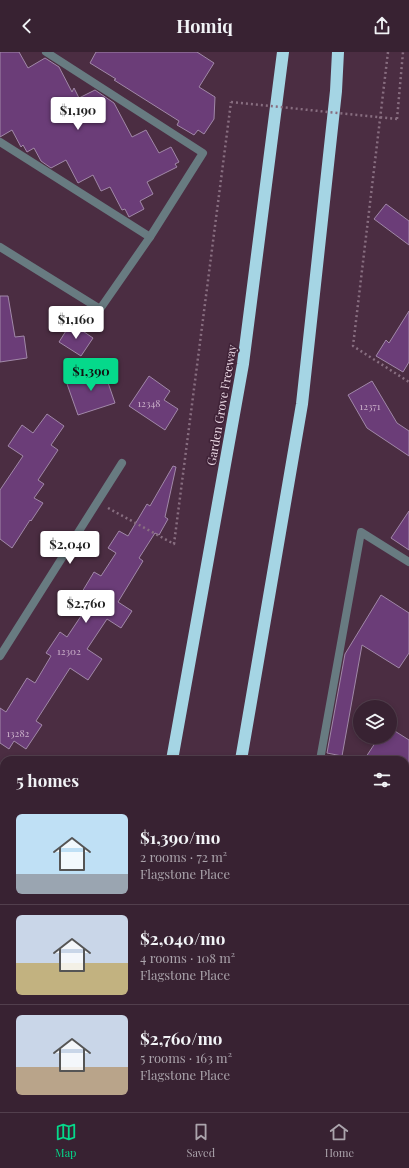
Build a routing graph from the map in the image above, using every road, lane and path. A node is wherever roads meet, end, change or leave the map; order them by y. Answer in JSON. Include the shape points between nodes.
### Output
{"nodes":[{"id":1,"x":46,"y":52,"type":"edge"},
{"id":2,"x":284,"y":52,"type":"edge"},
{"id":3,"x":338,"y":52,"type":"edge"},
{"id":4,"x":388,"y":52,"type":"edge"},
{"id":5,"x":403,"y":52,"type":"edge"},
{"id":6,"x":0,"y":142,"type":"edge"},
{"id":7,"x":150,"y":237,"type":"junction"},
{"id":8,"x":0,"y":247,"type":"edge"},
{"id":9,"x":409,"y":382,"type":"edge"},
{"id":10,"x":122,"y":463,"type":"dead end"},
{"id":11,"x":98,"y":502,"type":"junction"},
{"id":12,"x":409,"y":562,"type":"edge"},
{"id":13,"x":0,"y":656,"type":"edge"},
{"id":14,"x":173,"y":756,"type":"edge"},
{"id":15,"x":241,"y":756,"type":"edge"},
{"id":16,"x":321,"y":756,"type":"edge"}],
"edges":[{"from":1,"to":7,"type":"street","via":[[203,153]]},
{"from":2,"to":14,"type":"highway","name":"Garden Grove Freeway","via":[[243,364]]},
{"from":3,"to":15,"type":"highway","via":[[302,404]]},
{"from":4,"to":9,"type":"path","via":[[353,346]]},
{"from":5,"to":11,"type":"path","bridge":true,"via":[[397,119],[231,102],[174,544]]},
{"from":6,"to":7,"type":"street"},
{"from":7,"to":8,"type":"street","via":[[100,309]]},
{"from":10,"to":11,"type":"street"},
{"from":11,"to":13,"type":"street"},
{"from":12,"to":16,"type":"street","via":[[361,532]]}]}
